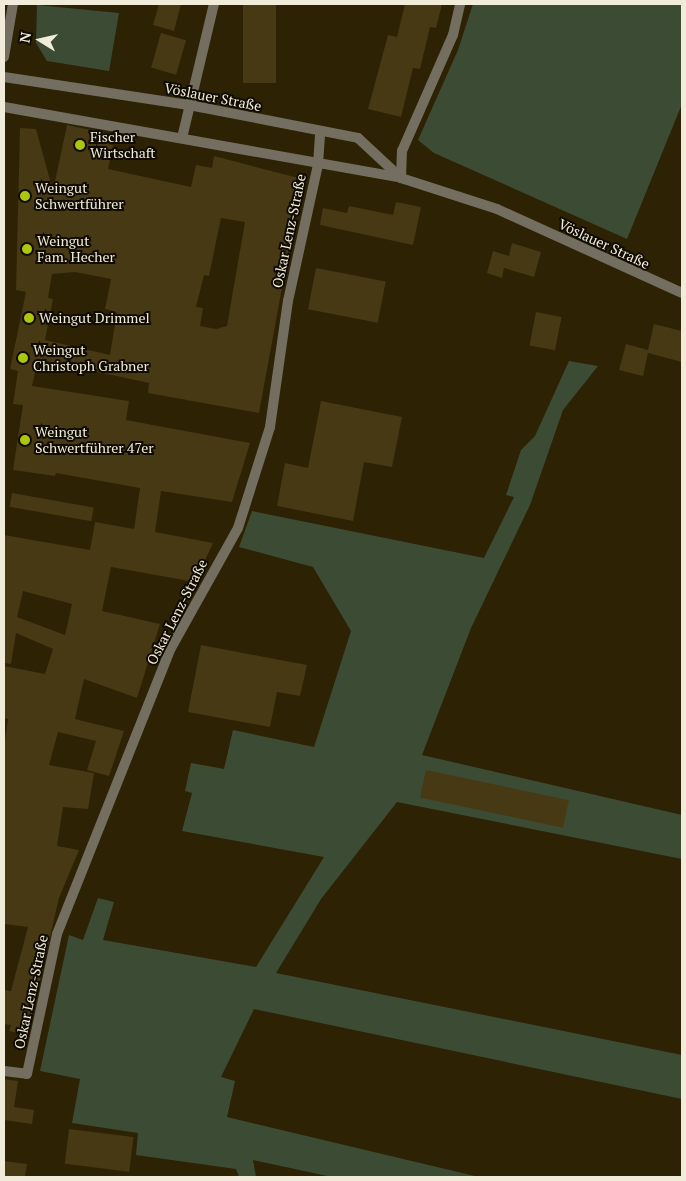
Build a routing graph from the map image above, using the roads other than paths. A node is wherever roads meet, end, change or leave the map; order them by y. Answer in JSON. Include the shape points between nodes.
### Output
{"nodes":[{"id":1,"x":13,"y":4,"type":"edge"},
{"id":2,"x":214,"y":4,"type":"edge"},
{"id":3,"x":460,"y":4,"type":"edge"},
{"id":4,"x":4,"y":57,"type":"edge"},
{"id":5,"x":4,"y":77,"type":"edge"},
{"id":6,"x":189,"y":105,"type":"junction"},
{"id":7,"x":4,"y":107,"type":"edge"},
{"id":8,"x":320,"y":132,"type":"junction"},
{"id":9,"x":182,"y":138,"type":"junction"},
{"id":10,"x":318,"y":164,"type":"junction"},
{"id":11,"x":401,"y":178,"type":"junction"},
{"id":12,"x":682,"y":293,"type":"edge"},
{"id":13,"x":4,"y":1071,"type":"edge"}],
"edges":[{"from":1,"to":4,"type":"street"},
{"from":2,"to":6,"type":"street"},
{"from":3,"to":11,"type":"street","via":[[453,35],[402,152]]},
{"from":5,"to":6,"type":"street","name":"Vöslauer Straße"},
{"from":6,"to":8,"type":"street","name":"Vöslauer Straße"},
{"from":6,"to":9,"type":"street"},
{"from":7,"to":9,"type":"street","name":"Vöslauer Straße"},
{"from":8,"to":10,"type":"street","name":"Oskar Lenz-Straße"},
{"from":8,"to":11,"type":"street","name":"Vöslauer Straße","via":[[358,138]]},
{"from":9,"to":10,"type":"street","name":"Vöslauer Straße"},
{"from":10,"to":11,"type":"street","name":"Vöslauer Straße"},
{"from":10,"to":13,"type":"street","name":"Oskar Lenz-Straße","via":[[288,301],[270,427],[238,528],[171,648],[57,934],[27,1074]]},
{"from":11,"to":12,"type":"street","name":"Vöslauer Straße","via":[[497,209]]}]}
